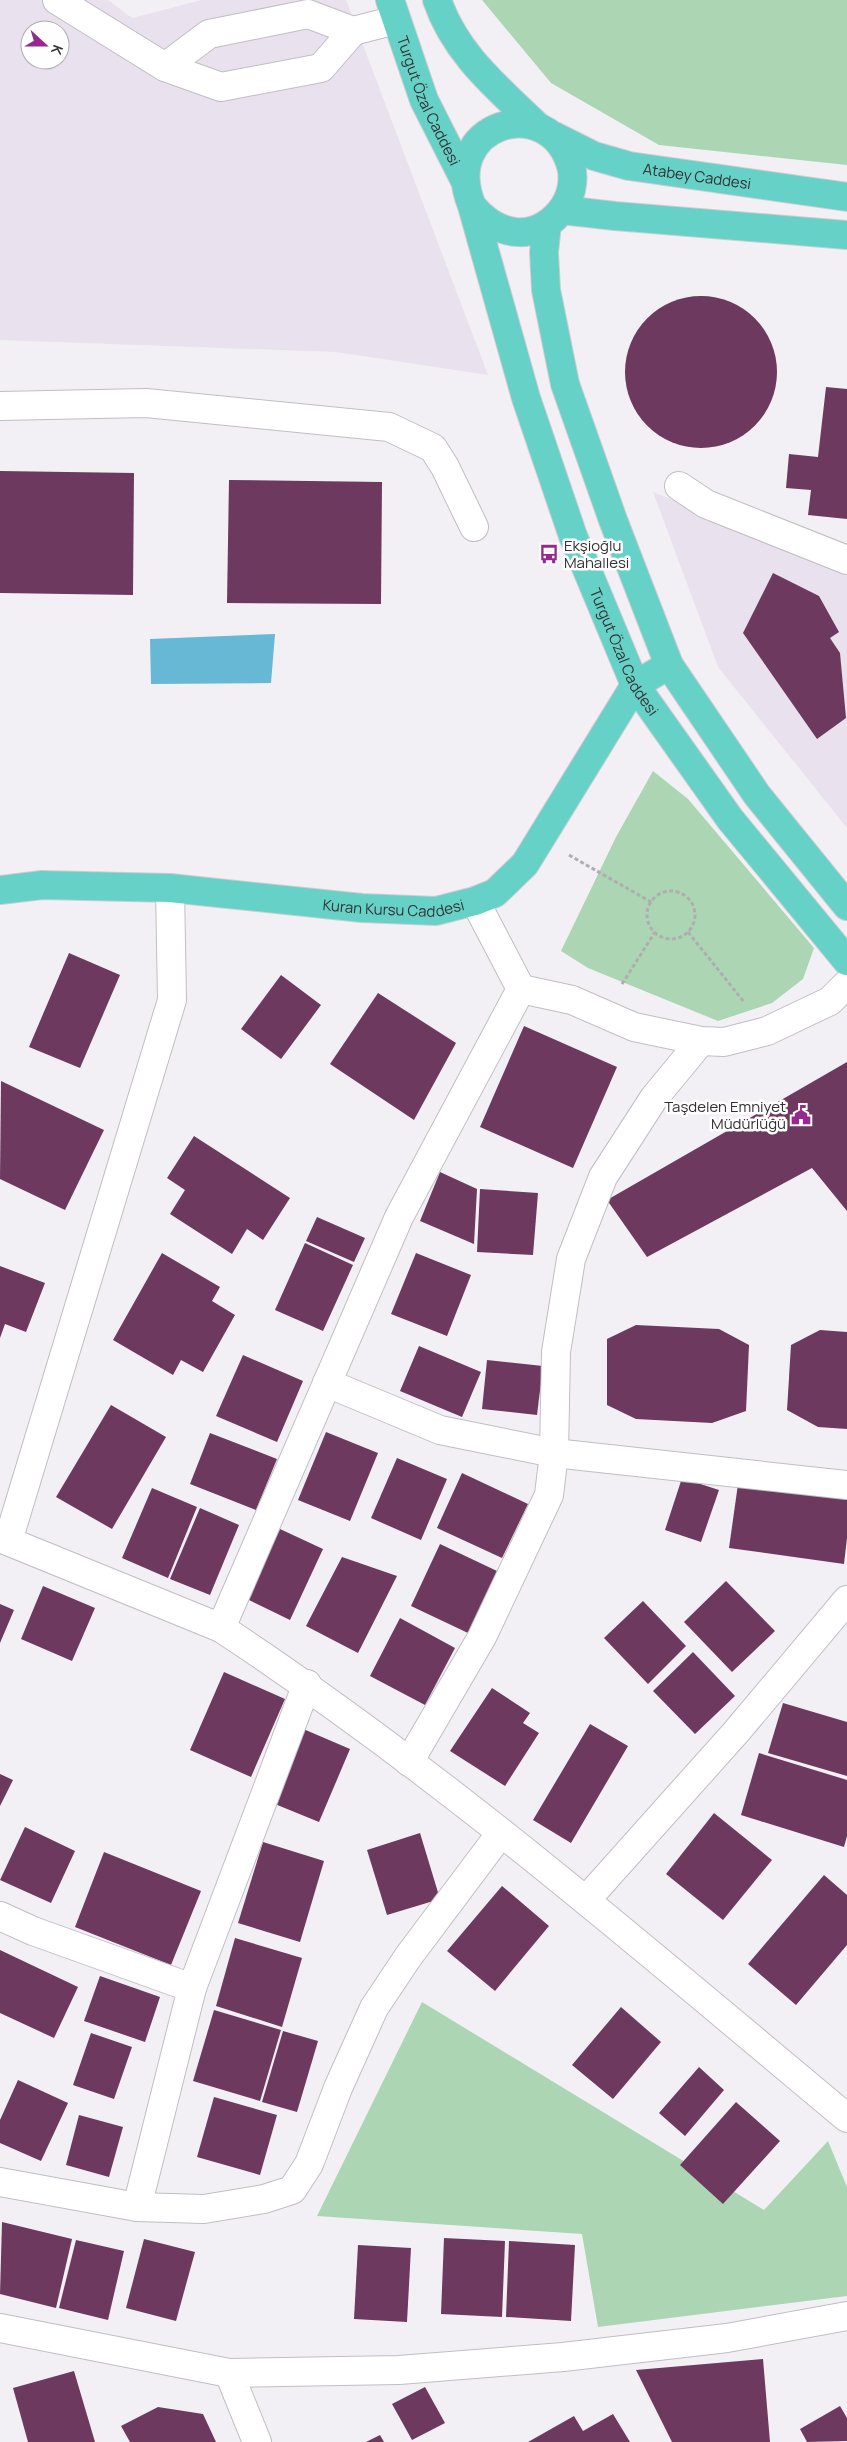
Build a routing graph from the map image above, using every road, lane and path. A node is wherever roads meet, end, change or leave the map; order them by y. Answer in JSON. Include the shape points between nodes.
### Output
{"nodes":[{"id":1,"x":57,"y":0,"type":"edge"},
{"id":2,"x":437,"y":0,"type":"edge"},
{"id":3,"x":393,"y":10,"type":"edge"},
{"id":4,"x":353,"y":31,"type":"junction"},
{"id":5,"x":165,"y":67,"type":"junction"},
{"id":6,"x":545,"y":131,"type":"junction"},
{"id":7,"x":464,"y":180,"type":"junction"},
{"id":8,"x":847,"y":197,"type":"edge"},
{"id":9,"x":472,"y":206,"type":"junction"},
{"id":10,"x":554,"y":217,"type":"junction"},
{"id":11,"x":847,"y":235,"type":"edge"},
{"id":12,"x":0,"y":406,"type":"edge"},
{"id":13,"x":679,"y":486,"type":"dead end"},
{"id":14,"x":474,"y":527,"type":"dead end"},
{"id":15,"x":847,"y":560,"type":"edge"},
{"id":16,"x":668,"y":664,"type":"junction"},
{"id":17,"x":635,"y":685,"type":"junction"},
{"id":18,"x":540,"y":839,"type":"junction"},
{"id":19,"x":170,"y":888,"type":"junction"},
{"id":20,"x":0,"y":890,"type":"edge"},
{"id":21,"x":475,"y":901,"type":"junction"},
{"id":22,"x":651,"y":902,"type":"junction"},
{"id":23,"x":847,"y":906,"type":"edge"},
{"id":24,"x":655,"y":932,"type":"junction"},
{"id":25,"x":688,"y":932,"type":"junction"},
{"id":26,"x":847,"y":961,"type":"edge"},
{"id":27,"x":847,"y":984,"type":"edge"},
{"id":28,"x":521,"y":989,"type":"junction"},
{"id":29,"x":604,"y":1015,"type":"junction"},
{"id":30,"x":767,"y":1031,"type":"junction"},
{"id":31,"x":701,"y":1042,"type":"junction"},
{"id":32,"x":327,"y":1384,"type":"junction"},
{"id":33,"x":554,"y":1453,"type":"junction"},
{"id":34,"x":847,"y":1485,"type":"edge"},
{"id":35,"x":4,"y":1540,"type":"edge"},
{"id":36,"x":847,"y":1600,"type":"edge"},
{"id":37,"x":221,"y":1628,"type":"junction"},
{"id":38,"x":306,"y":1684,"type":"junction"},
{"id":39,"x":409,"y":1762,"type":"junction"},
{"id":40,"x":501,"y":1834,"type":"junction"},
{"id":41,"x":586,"y":1900,"type":"junction"},
{"id":42,"x":0,"y":1916,"type":"edge"},
{"id":43,"x":192,"y":1988,"type":"junction"},
{"id":44,"x":847,"y":2118,"type":"edge"},
{"id":45,"x":0,"y":2182,"type":"edge"},
{"id":46,"x":137,"y":2207,"type":"junction"},
{"id":47,"x":847,"y":2316,"type":"edge"},
{"id":48,"x":0,"y":2328,"type":"edge"},
{"id":49,"x":229,"y":2373,"type":"junction"},
{"id":50,"x":258,"y":2442,"type":"edge"}],
"edges":[{"from":1,"to":5,"type":"street"},
{"from":2,"to":6,"type":"main road","via":[[453,37],[481,71]]},
{"from":3,"to":4,"type":"street","name":"Turgut Özal Caddesi"},
{"from":3,"to":7,"type":"main road","name":"Turgut Özal Caddesi","via":[[424,100]]},
{"from":4,"to":5,"type":"street","via":[[308,14],[210,34]]},
{"from":4,"to":5,"type":"street","via":[[321,68],[312,70],[221,86]]},
{"from":6,"to":7,"type":"main road","name":"Turgut Özal Caddesi","via":[[520,123],[487,133],[467,160]]},
{"from":6,"to":8,"type":"main road","name":"Atabey Caddesi","via":[[594,156],[629,166]]},
{"from":6,"to":10,"type":"main road","via":[[568,155],[573,173],[571,192]]},
{"from":7,"to":9,"type":"main road","name":"Turgut Özal Caddesi"},
{"from":9,"to":10,"type":"main road","name":"Turgut Özal Caddesi","via":[[496,228],[513,232],[531,231]]},
{"from":9,"to":17,"type":"main road","name":"Turgut Özal Caddesi","via":[[526,398],[573,536]]},
{"from":10,"to":11,"type":"main road","via":[[616,216]]},
{"from":10,"to":16,"type":"main road","via":[[544,252],[546,290],[565,384]]},
{"from":12,"to":14,"type":"street","via":[[146,403],[389,427],[433,448]]},
{"from":13,"to":15,"type":"street","via":[[706,504]]},
{"from":16,"to":17,"type":"main road","name":"Kuran Kursu Caddesi"},
{"from":16,"to":23,"type":"main road","via":[[757,795]]},
{"from":17,"to":18,"type":"main road","name":"Kuran Kursu Caddesi"},
{"from":17,"to":26,"type":"main road","name":"Turgut Özal Caddesi","via":[[730,819]]},
{"from":18,"to":21,"type":"main road","name":"Kuran Kursu Caddesi","via":[[525,864],[495,893]]},
{"from":18,"to":22,"type":"path"},
{"from":19,"to":20,"type":"main road","name":"Kuran Kursu Caddesi","via":[[42,885]]},
{"from":19,"to":21,"type":"main road","name":"Kuran Kursu Caddesi","via":[[362,908],[436,911]]},
{"from":19,"to":35,"type":"street","via":[[172,1000]]},
{"from":21,"to":28,"type":"street"},
{"from":22,"to":24,"type":"path","via":[[648,917]]},
{"from":22,"to":25,"type":"path","via":[[672,890],[687,896],[695,910]]},
{"from":24,"to":25,"type":"path","via":[[675,938]]},
{"from":24,"to":29,"type":"path"},
{"from":25,"to":30,"type":"path"},
{"from":27,"to":30,"type":"street","via":[[830,1001]]},
{"from":28,"to":29,"type":"street","via":[[572,1000]]},
{"from":28,"to":32,"type":"street","via":[[399,1217]]},
{"from":29,"to":31,"type":"street","via":[[634,1027]]},
{"from":30,"to":31,"type":"street","via":[[724,1042]]},
{"from":31,"to":33,"type":"street","via":[[654,1098],[603,1177],[571,1259],[556,1352]]},
{"from":32,"to":33,"type":"street","via":[[440,1430]]},
{"from":32,"to":37,"type":"street"},
{"from":33,"to":34,"type":"street"},
{"from":33,"to":39,"type":"street","via":[[549,1495],[482,1637]]},
{"from":35,"to":37,"type":"street"},
{"from":36,"to":41,"type":"street","via":[[731,1738]]},
{"from":37,"to":38,"type":"street"},
{"from":38,"to":39,"type":"street"},
{"from":38,"to":43,"type":"street"},
{"from":39,"to":40,"type":"street"},
{"from":40,"to":41,"type":"street"},
{"from":40,"to":46,"type":"street","via":[[408,1957],[374,2008],[309,2164],[292,2190],[264,2200],[204,2209]]},
{"from":41,"to":44,"type":"street"},
{"from":42,"to":43,"type":"street"},
{"from":43,"to":46,"type":"street"},
{"from":45,"to":46,"type":"street"},
{"from":47,"to":49,"type":"street","via":[[727,2338],[563,2357],[399,2370]]},
{"from":48,"to":49,"type":"street"},
{"from":49,"to":50,"type":"street"}]}
